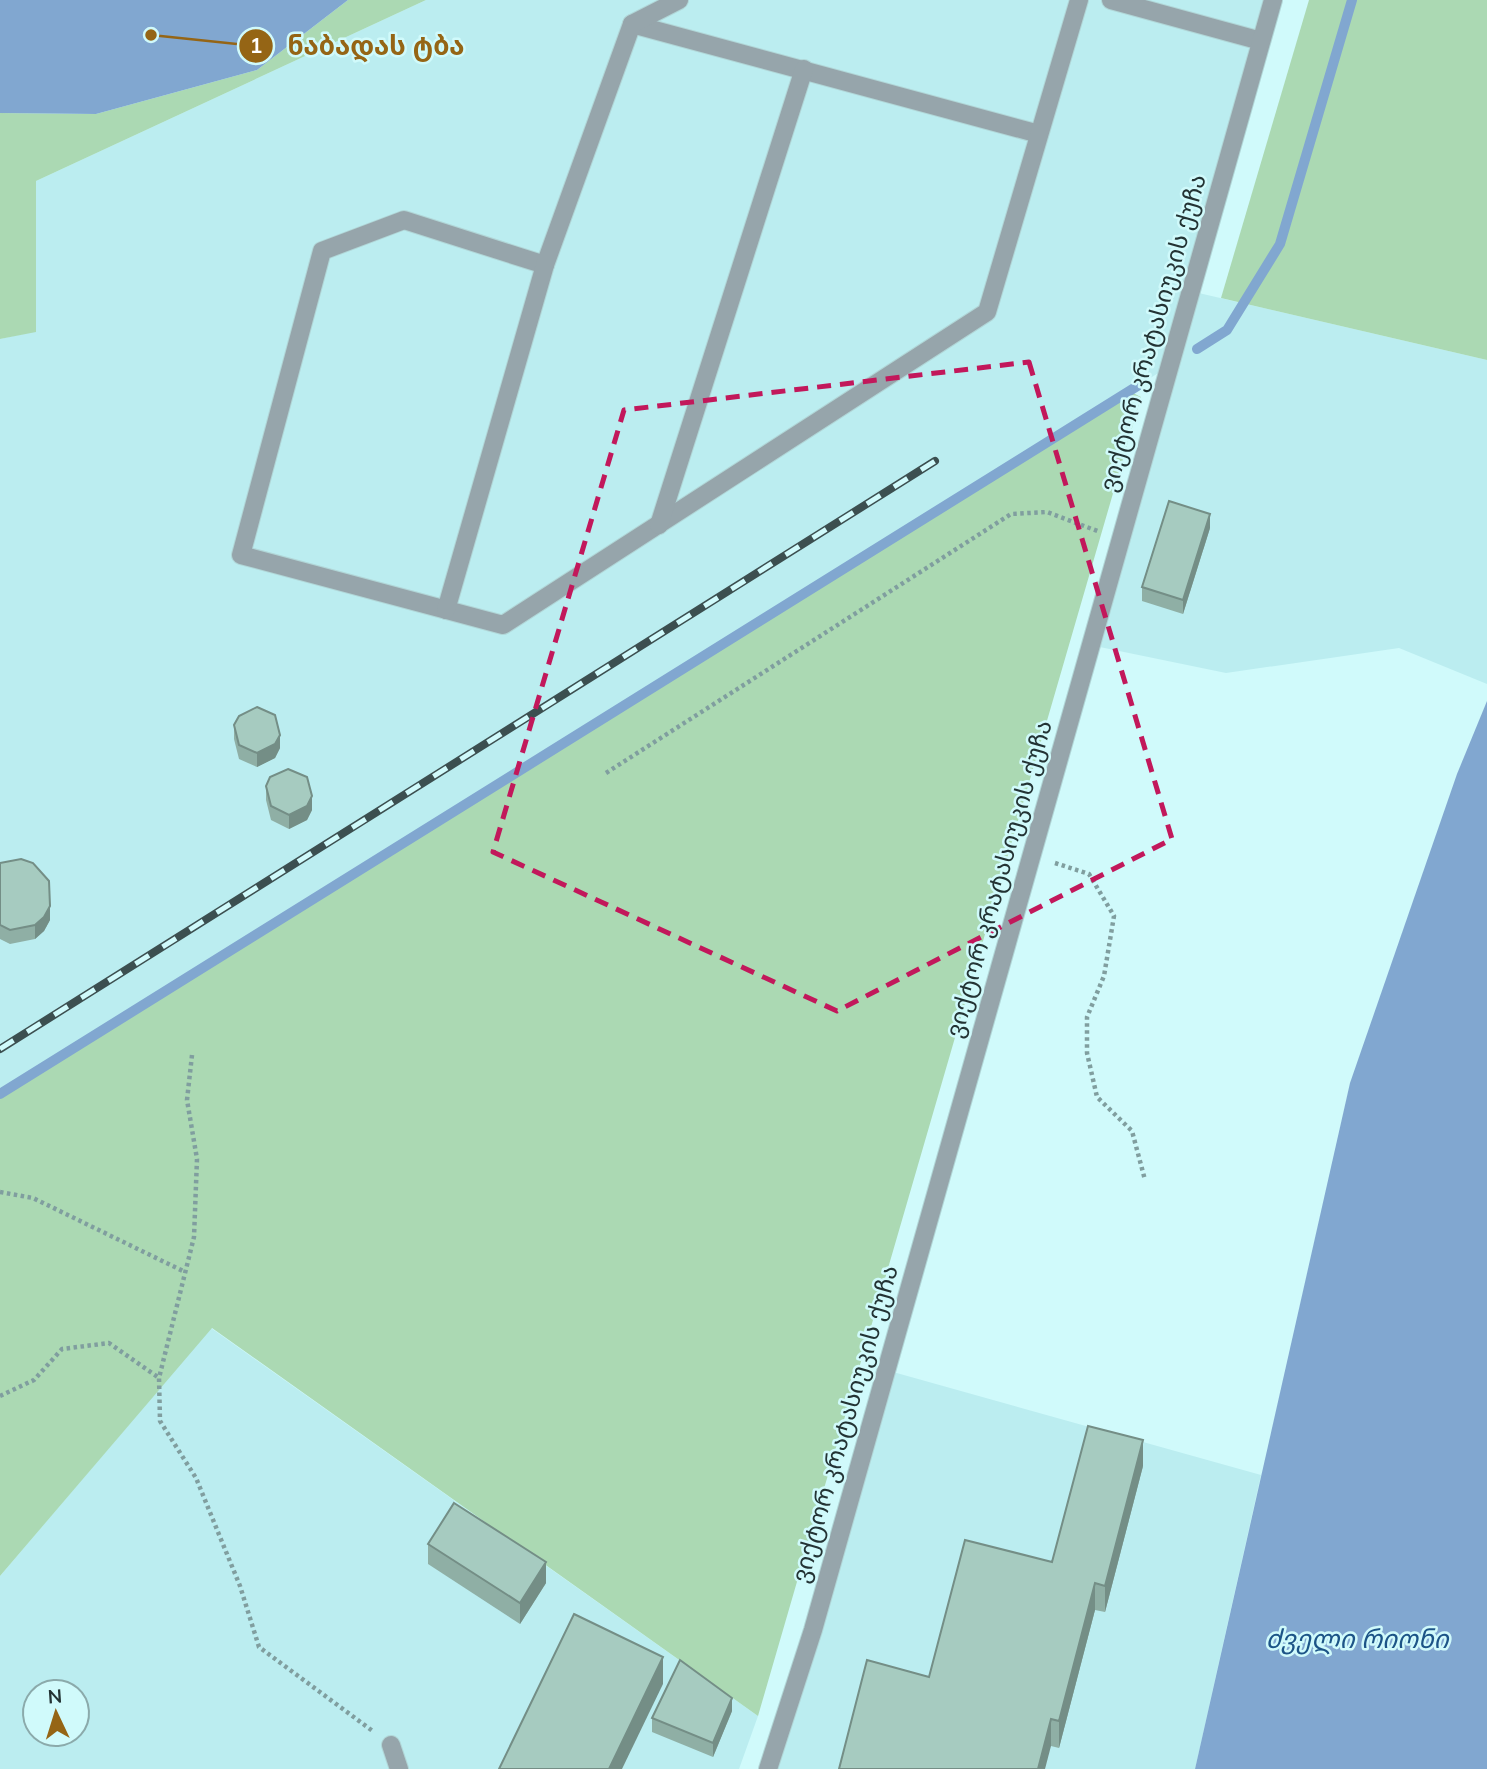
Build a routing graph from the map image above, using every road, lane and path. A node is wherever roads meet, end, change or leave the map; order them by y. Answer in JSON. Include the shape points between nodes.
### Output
{"nodes":[{"id":1,"x":679,"y":0,"type":"edge"},
{"id":2,"x":1079,"y":0,"type":"edge"},
{"id":3,"x":1111,"y":0,"type":"edge"},
{"id":4,"x":1273,"y":0,"type":"edge"},
{"id":5,"x":632,"y":24,"type":"junction"},
{"id":6,"x":1261,"y":41,"type":"junction"},
{"id":7,"x":804,"y":69,"type":"junction"},
{"id":8,"x":1040,"y":135,"type":"junction"},
{"id":9,"x":545,"y":265,"type":"junction"},
{"id":10,"x":659,"y":524,"type":"junction"},
{"id":11,"x":1120,"y":538,"type":"junction"},
{"id":12,"x":446,"y":610,"type":"junction"},
{"id":13,"x":606,"y":774,"type":"dead end"},
{"id":14,"x":1031,"y":856,"type":"junction"},
{"id":15,"x":192,"y":1055,"type":"dead end"},
{"id":16,"x":1145,"y":1180,"type":"dead end"},
{"id":17,"x":0,"y":1192,"type":"edge"},
{"id":18,"x":185,"y":1272,"type":"junction"},
{"id":19,"x":159,"y":1378,"type":"junction"},
{"id":20,"x":0,"y":1396,"type":"edge"},
{"id":21,"x":391,"y":1745,"type":"joint"},
{"id":22,"x":399,"y":1769,"type":"edge"},
{"id":23,"x":768,"y":1769,"type":"edge"}],
"edges":[{"from":1,"to":5,"type":"street"},
{"from":2,"to":8,"type":"street"},
{"from":3,"to":6,"type":"street"},
{"from":4,"to":6,"type":"street","name":"ვიქტორ კრატასიუკის ქუჩა"},
{"from":5,"to":7,"type":"street"},
{"from":5,"to":9,"type":"street"},
{"from":6,"to":11,"type":"street","name":"ვიქტორ კრატასიუკის ქუჩა"},
{"from":7,"to":8,"type":"street"},
{"from":7,"to":10,"type":"street"},
{"from":8,"to":10,"type":"street","via":[[987,313]]},
{"from":9,"to":12,"type":"street"},
{"from":9,"to":12,"type":"street","via":[[404,220],[322,251],[241,555]]},
{"from":10,"to":12,"type":"street","via":[[503,625]]},
{"from":11,"to":13,"type":"path","via":[[1047,512],[1011,514]]},
{"from":11,"to":14,"type":"street","name":"ვიქტორ კრატასიუკის ქუჩა"},
{"from":14,"to":16,"type":"path","via":[[1089,874],[1114,916],[1104,976],[1087,1017],[1087,1053],[1097,1097],[1132,1131]]},
{"from":14,"to":23,"type":"street","name":"ვიქტორ კრატასიუკის ქუჩა","via":[[813,1630]]},
{"from":15,"to":18,"type":"path","via":[[187,1100],[197,1159],[194,1237]]},
{"from":17,"to":18,"type":"path","via":[[33,1198]]},
{"from":18,"to":19,"type":"path"},
{"from":19,"to":20,"type":"path","via":[[109,1343],[62,1349],[34,1380]]},
{"from":19,"to":21,"type":"path","via":[[160,1421],[196,1478],[240,1586],[259,1647]]},
{"from":21,"to":22,"type":"street"}]}
